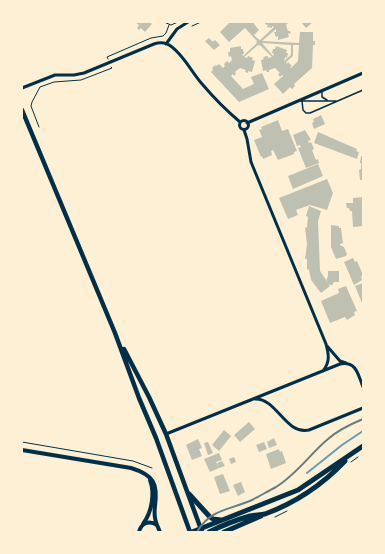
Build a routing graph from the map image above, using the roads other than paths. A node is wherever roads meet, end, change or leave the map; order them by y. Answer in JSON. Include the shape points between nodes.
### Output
{"nodes":[{"id":1,"x":188,"y":22,"type":"edge"},
{"id":2,"x":213,"y":22,"type":"edge"},
{"id":3,"x":216,"y":22,"type":"edge"},
{"id":4,"x":166,"y":44,"type":"junction"},
{"id":5,"x":363,"y":73,"type":"edge"},
{"id":6,"x":22,"y":88,"type":"edge"},
{"id":7,"x":324,"y":90,"type":"junction"},
{"id":8,"x":363,"y":90,"type":"edge"},
{"id":9,"x":303,"y":100,"type":"junction"},
{"id":10,"x":329,"y":101,"type":"junction"},
{"id":11,"x":338,"y":101,"type":"junction"},
{"id":12,"x":22,"y":110,"type":"edge"},
{"id":13,"x":240,"y":122,"type":"junction"},
{"id":14,"x":248,"y":123,"type":"junction"},
{"id":15,"x":244,"y":130,"type":"junction"},
{"id":16,"x":115,"y":333,"type":"junction"},
{"id":17,"x":326,"y":344,"type":"junction"},
{"id":18,"x":347,"y":363,"type":"junction"},
{"id":19,"x":323,"y":371,"type":"junction"},
{"id":20,"x":363,"y":387,"type":"edge"},
{"id":21,"x":250,"y":400,"type":"junction"},
{"id":22,"x":363,"y":408,"type":"edge"},
{"id":23,"x":166,"y":434,"type":"junction"},
{"id":24,"x":156,"y":438,"type":"junction"},
{"id":25,"x":363,"y":446,"type":"edge"},
{"id":26,"x":22,"y":450,"type":"edge"},
{"id":27,"x":351,"y":454,"type":"junction"},
{"id":28,"x":144,"y":474,"type":"junction"},
{"id":29,"x":189,"y":494,"type":"junction"},
{"id":30,"x":264,"y":514,"type":"junction"},
{"id":31,"x":224,"y":519,"type":"junction"},
{"id":32,"x":143,"y":524,"type":"junction"},
{"id":33,"x":159,"y":529,"type":"edge"},
{"id":34,"x":201,"y":530,"type":"edge"},
{"id":35,"x":139,"y":532,"type":"edge"},
{"id":36,"x":191,"y":532,"type":"edge"},
{"id":37,"x":209,"y":532,"type":"edge"},
{"id":38,"x":224,"y":532,"type":"edge"}],
"edges":[{"from":1,"to":4,"type":"street","via":[[177,28]]},
{"from":2,"to":3,"type":"lane"},
{"from":4,"to":6,"type":"street","via":[[154,44],[84,73],[55,75]]},
{"from":4,"to":13,"type":"street","via":[[174,49],[208,91]]},
{"from":5,"to":7,"type":"street"},
{"from":7,"to":9,"type":"street"},
{"from":7,"to":10,"type":"lane","via":[[322,97]]},
{"from":8,"to":11,"type":"lane"},
{"from":9,"to":10,"type":"lane"},
{"from":9,"to":11,"type":"lane","via":[[303,110],[308,113]]},
{"from":9,"to":14,"type":"street"},
{"from":10,"to":11,"type":"lane"},
{"from":12,"to":16,"type":"main road"},
{"from":13,"to":14,"type":"street"},
{"from":13,"to":15,"type":"street","via":[[239,126]]},
{"from":14,"to":15,"type":"street"},
{"from":15,"to":17,"type":"street","via":[[250,162]]},
{"from":16,"to":23,"type":"main road"},
{"from":16,"to":24,"type":"main road"},
{"from":17,"to":18,"type":"street","via":[[340,361]]},
{"from":17,"to":19,"type":"street","via":[[329,362]]},
{"from":18,"to":19,"type":"street"},
{"from":18,"to":20,"type":"street","via":[[356,370]]},
{"from":19,"to":21,"type":"street"},
{"from":21,"to":22,"type":"street","via":[[264,401],[294,428],[303,431]]},
{"from":21,"to":23,"type":"street"},
{"from":23,"to":24,"type":"main road"},
{"from":23,"to":29,"type":"main road"},
{"from":24,"to":36,"type":"main road"},
{"from":25,"to":27,"type":"main road"},
{"from":26,"to":28,"type":"street","via":[[131,468]]},
{"from":27,"to":30,"type":"main road","via":[[312,489],[286,505]]},
{"from":27,"to":31,"type":"main road","via":[[298,490]]},
{"from":28,"to":32,"type":"street","via":[[150,480],[153,492],[150,509]]},
{"from":28,"to":33,"type":"street","via":[[152,479],[156,489],[154,517]]},
{"from":29,"to":31,"type":"main road","via":[[210,517],[216,520]]},
{"from":29,"to":34,"type":"main road"},
{"from":30,"to":37,"type":"main road","via":[[250,516]]},
{"from":30,"to":38,"type":"main road"},
{"from":31,"to":34,"type":"main road"},
{"from":32,"to":33,"type":"street","via":[[150,522]]},
{"from":32,"to":35,"type":"street"},
{"from":34,"to":36,"type":"main road"}]}
